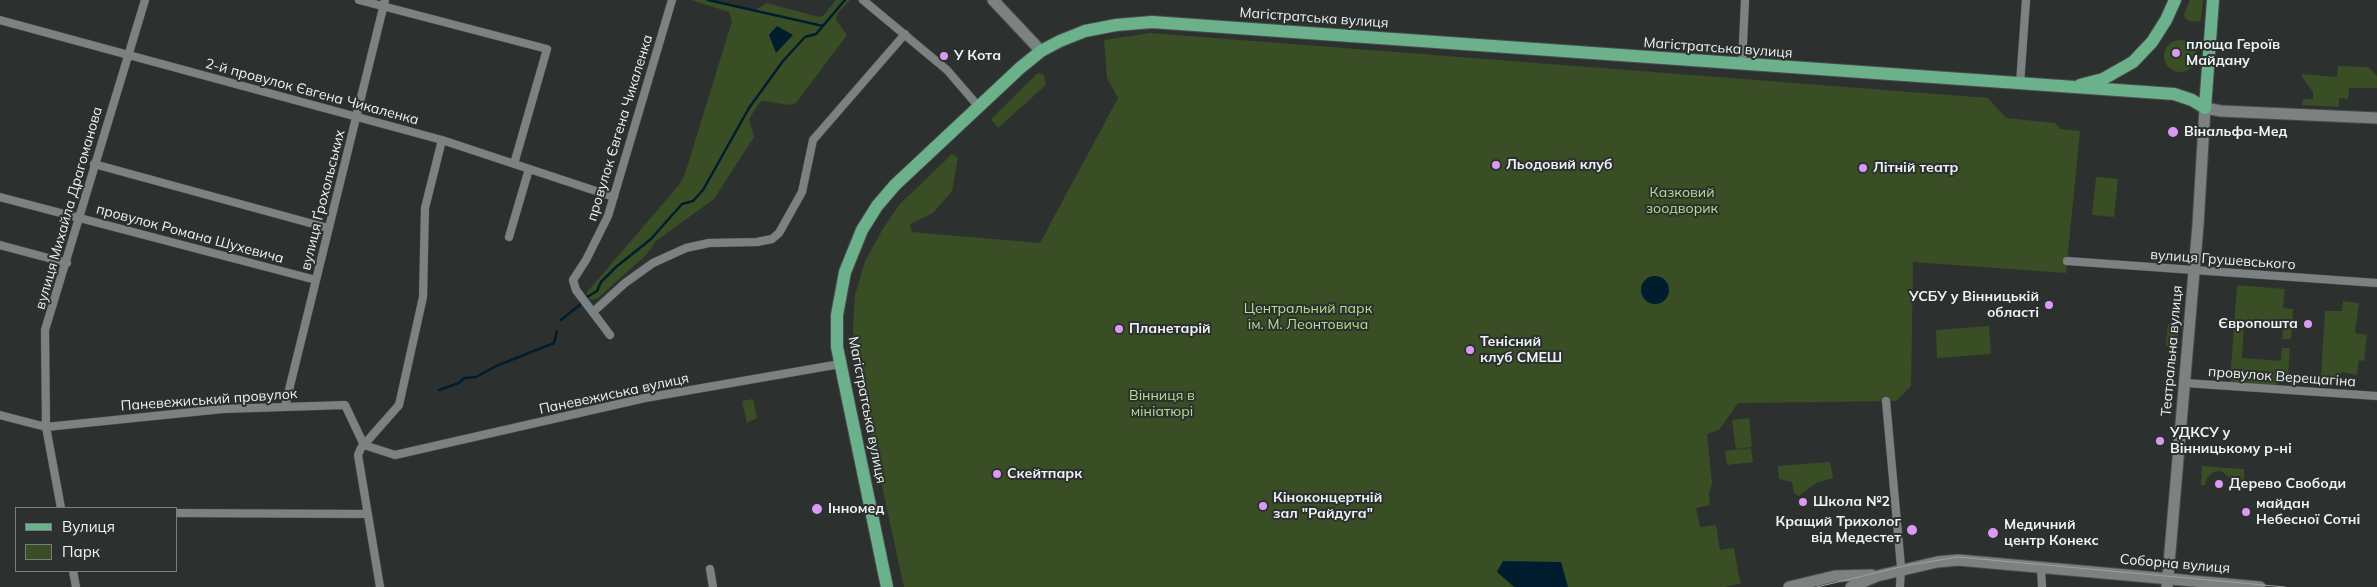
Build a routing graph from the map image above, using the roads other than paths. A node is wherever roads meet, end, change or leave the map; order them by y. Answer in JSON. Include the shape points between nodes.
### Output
{"nodes":[{"id":1,"x":144,"y":0,"type":"edge"},
{"id":2,"x":359,"y":0,"type":"edge"},
{"id":3,"x":672,"y":0,"type":"edge"},
{"id":4,"x":863,"y":0,"type":"edge"},
{"id":5,"x":993,"y":0,"type":"edge"},
{"id":6,"x":1745,"y":0,"type":"edge"},
{"id":7,"x":2026,"y":0,"type":"edge"},
{"id":8,"x":2175,"y":0,"type":"edge"},
{"id":9,"x":2213,"y":0,"type":"edge"},
{"id":10,"x":384,"y":3,"type":"edge"},
{"id":11,"x":0,"y":20,"type":"edge"},
{"id":12,"x":905,"y":34,"type":"junction"},
{"id":13,"x":1041,"y":51,"type":"junction"},
{"id":14,"x":126,"y":55,"type":"junction"},
{"id":15,"x":1742,"y":64,"type":"junction"},
{"id":16,"x":2020,"y":84,"type":"junction"},
{"id":17,"x":2071,"y":88,"type":"junction"},
{"id":18,"x":979,"y":107,"type":"junction"},
{"id":19,"x":2204,"y":113,"type":"junction"},
{"id":20,"x":356,"y":117,"type":"junction"},
{"id":21,"x":2377,"y":118,"type":"edge"},
{"id":22,"x":442,"y":140,"type":"junction"},
{"id":23,"x":94,"y":164,"type":"junction"},
{"id":24,"x":514,"y":164,"type":"junction"},
{"id":25,"x":529,"y":169,"type":"junction"},
{"id":26,"x":0,"y":196,"type":"edge"},
{"id":27,"x":614,"y":197,"type":"junction"},
{"id":28,"x":80,"y":217,"type":"junction"},
{"id":29,"x":328,"y":228,"type":"junction"},
{"id":30,"x":509,"y":236,"type":"dead end"},
{"id":31,"x":0,"y":245,"type":"edge"},
{"id":32,"x":67,"y":262,"type":"junction"},
{"id":33,"x":2067,"y":262,"type":"dead end"},
{"id":34,"x":2194,"y":270,"type":"junction"},
{"id":35,"x":316,"y":280,"type":"junction"},
{"id":36,"x":2377,"y":283,"type":"edge"},
{"id":37,"x":592,"y":312,"type":"junction"},
{"id":38,"x":610,"y":335,"type":"dead end"},
{"id":39,"x":840,"y":364,"type":"junction"},
{"id":40,"x":2185,"y":384,"type":"junction"},
{"id":41,"x":2377,"y":396,"type":"edge"},
{"id":42,"x":1886,"y":401,"type":"dead end"},
{"id":43,"x":285,"y":406,"type":"junction"},
{"id":44,"x":0,"y":415,"type":"edge"},
{"id":45,"x":46,"y":427,"type":"junction"},
{"id":46,"x":364,"y":445,"type":"junction"},
{"id":47,"x":61,"y":507,"type":"edge"},
{"id":48,"x":178,"y":513,"type":"edge"},
{"id":49,"x":367,"y":514,"type":"junction"},
{"id":50,"x":2041,"y":567,"type":"junction"},
{"id":51,"x":710,"y":569,"type":"dead end"},
{"id":52,"x":1901,"y":570,"type":"junction"},
{"id":53,"x":73,"y":572,"type":"edge"},
{"id":54,"x":1877,"y":576,"type":"junction"},
{"id":55,"x":2168,"y":583,"type":"edge"},
{"id":56,"x":76,"y":587,"type":"edge"},
{"id":57,"x":380,"y":587,"type":"edge"},
{"id":58,"x":713,"y":587,"type":"edge"},
{"id":59,"x":888,"y":587,"type":"edge"},
{"id":60,"x":1789,"y":587,"type":"edge"},
{"id":61,"x":1852,"y":587,"type":"edge"},
{"id":62,"x":1900,"y":587,"type":"edge"},
{"id":63,"x":2042,"y":587,"type":"edge"},
{"id":64,"x":2260,"y":587,"type":"edge"}],
"edges":[{"from":1,"to":14,"type":"street","name":"вулиця Михайла Драгоманова"},
{"from":2,"to":10,"type":"street"},
{"from":3,"to":27,"type":"street","name":"провулок Євгена Чикаленка"},
{"from":4,"to":12,"type":"street"},
{"from":5,"to":13,"type":"street"},
{"from":6,"to":15,"type":"street"},
{"from":7,"to":16,"type":"street"},
{"from":8,"to":17,"type":"main road","via":[[2152,42],[2134,62],[2103,79]]},
{"from":9,"to":19,"type":"main road","name":"Театральна вулиця"},
{"from":10,"to":20,"type":"street","name":"вулиця Ґрохольських"},
{"from":10,"to":24,"type":"street","via":[[547,49]]},
{"from":11,"to":14,"type":"street","name":"2-й провулок Євгена Чикаленка"},
{"from":12,"to":18,"type":"street","via":[[947,70]]},
{"from":12,"to":37,"type":"street","via":[[813,140],[802,192],[780,233],[772,239],[757,242],[709,242],[686,248],[653,263],[624,283]]},
{"from":13,"to":15,"type":"main road","name":"Магістратська вулиця","via":[[1085,31],[1116,24],[1152,22]]},
{"from":13,"to":18,"type":"main road","name":"Магістратська вулиця"},
{"from":14,"to":20,"type":"street","name":"2-й провулок Євгена Чикаленка"},
{"from":14,"to":23,"type":"street","name":"вулиця Михайла Драгоманова"},
{"from":15,"to":16,"type":"main road","name":"Магістратська вулиця"},
{"from":16,"to":17,"type":"main road","name":"Магістратська вулиця"},
{"from":17,"to":19,"type":"main road","name":"Магістратська вулиця","via":[[2179,94]]},
{"from":18,"to":39,"type":"main road","name":"Магістратська вулиця","via":[[895,185],[862,230],[838,299],[836,330]]},
{"from":19,"to":21,"type":"street"},
{"from":19,"to":34,"type":"street","name":"Театральна вулиця"},
{"from":20,"to":22,"type":"street","name":"2-й провулок Євгена Чикаленка"},
{"from":20,"to":29,"type":"street","name":"вулиця Ґрохольських"},
{"from":22,"to":24,"type":"street","name":"2-й провулок Євгена Чикаленка"},
{"from":22,"to":46,"type":"street","via":[[425,208],[422,296],[399,405]]},
{"from":23,"to":28,"type":"street","name":"вулиця Михайла Драгоманова"},
{"from":23,"to":29,"type":"street"},
{"from":24,"to":25,"type":"street","name":"2-й провулок Євгена Чикаленка"},
{"from":25,"to":27,"type":"street","name":"2-й провулок Євгена Чикаленка"},
{"from":25,"to":30,"type":"street"},
{"from":26,"to":28,"type":"street","name":"провулок Романа Шухевича"},
{"from":27,"to":37,"type":"street","name":"провулок Євгена Чикаленка","via":[[608,216],[573,280],[576,290]]},
{"from":28,"to":32,"type":"street","name":"вулиця Михайла Драгоманова"},
{"from":28,"to":35,"type":"street","name":"провулок Романа Шухевича"},
{"from":29,"to":35,"type":"street","name":"вулиця Ґрохольських"},
{"from":31,"to":32,"type":"street"},
{"from":32,"to":45,"type":"street","name":"вулиця Михайла Драгоманова","via":[[45,330]]},
{"from":33,"to":34,"type":"street","name":"вулиця Грушевського"},
{"from":34,"to":36,"type":"street","name":"вулиця Грушевського"},
{"from":34,"to":40,"type":"street","name":"Театральна вулиця"},
{"from":35,"to":43,"type":"street","name":"вулиця Ґрохольських"},
{"from":37,"to":38,"type":"street","name":"провулок Євгена Чикаленка"},
{"from":39,"to":46,"type":"street","name":"Паневежиська вулиця","via":[[645,398],[395,454]]},
{"from":39,"to":59,"type":"main road","name":"Магістратська вулиця"},
{"from":40,"to":41,"type":"street","name":"провулок Верещагіна"},
{"from":40,"to":55,"type":"street","name":"Театральна вулиця"},
{"from":42,"to":52,"type":"street"},
{"from":43,"to":45,"type":"street","name":"Паневежиський провулок"},
{"from":43,"to":46,"type":"street","name":"Паневежиський провулок","via":[[345,405]]},
{"from":44,"to":45,"type":"street","name":"Паневежиський провулок"},
{"from":45,"to":47,"type":"street","name":"вулиця Михайла Драгоманова"},
{"from":46,"to":49,"type":"street","via":[[358,455]]},
{"from":48,"to":49,"type":"street"},
{"from":49,"to":57,"type":"street"},
{"from":50,"to":52,"type":"street","name":"Соборна вулиця","via":[[1958,560]]},
{"from":50,"to":55,"type":"street","name":"Соборна вулиця"},
{"from":50,"to":63,"type":"street"},
{"from":51,"to":58,"type":"street"},
{"from":52,"to":54,"type":"street","name":"Соборна вулиця"},
{"from":52,"to":62,"type":"street"},
{"from":53,"to":56,"type":"street"},
{"from":54,"to":60,"type":"street","via":[[1835,576]]},
{"from":54,"to":61,"type":"street","name":"Соборна вулиця"},
{"from":55,"to":64,"type":"street","name":"Соборна вулиця"}]}
